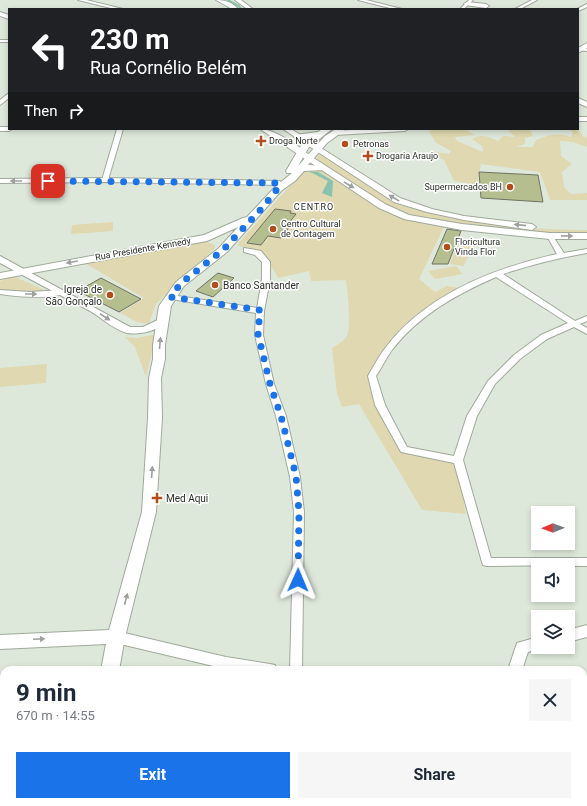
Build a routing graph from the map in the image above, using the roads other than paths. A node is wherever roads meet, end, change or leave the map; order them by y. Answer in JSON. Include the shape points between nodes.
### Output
{"nodes":[{"id":1,"x":80,"y":0,"type":"edge"},
{"id":2,"x":220,"y":0,"type":"edge"},
{"id":3,"x":238,"y":0,"type":"edge"},
{"id":4,"x":360,"y":0,"type":"edge"},
{"id":5,"x":535,"y":0,"type":"edge"},
{"id":6,"x":468,"y":3,"type":"edge"},
{"id":7,"x":376,"y":4,"type":"junction"},
{"id":8,"x":487,"y":6,"type":"edge"},
{"id":9,"x":116,"y":8,"type":"edge"},
{"id":10,"x":234,"y":8,"type":"edge"},
{"id":11,"x":249,"y":8,"type":"edge"},
{"id":12,"x":375,"y":8,"type":"edge"},
{"id":13,"x":395,"y":8,"type":"edge"},
{"id":14,"x":519,"y":8,"type":"edge"},
{"id":15,"x":587,"y":45,"type":"edge"},
{"id":16,"x":581,"y":50,"type":"edge"},
{"id":17,"x":8,"y":96,"type":"edge"},
{"id":18,"x":0,"y":103,"type":"edge"},
{"id":19,"x":120,"y":130,"type":"edge"},
{"id":20,"x":265,"y":130,"type":"edge"},
{"id":21,"x":288,"y":130,"type":"edge"},
{"id":22,"x":372,"y":130,"type":"edge"},
{"id":23,"x":332,"y":131,"type":"edge"},
{"id":24,"x":298,"y":137,"type":"junction"},
{"id":25,"x":308,"y":144,"type":"junction"},
{"id":26,"x":317,"y":149,"type":"junction"},
{"id":27,"x":301,"y":152,"type":"junction"},
{"id":28,"x":309,"y":159,"type":"junction"},
{"id":29,"x":302,"y":168,"type":"junction"},
{"id":30,"x":322,"y":168,"type":"junction"},
{"id":31,"x":105,"y":180,"type":"junction"},
{"id":32,"x":0,"y":181,"type":"edge"},
{"id":33,"x":279,"y":186,"type":"junction"},
{"id":34,"x":454,"y":215,"type":"junction"},
{"id":35,"x":252,"y":218,"type":"junction"},
{"id":36,"x":477,"y":219,"type":"junction"},
{"id":37,"x":451,"y":225,"type":"junction"},
{"id":38,"x":587,"y":228,"type":"edge"},
{"id":39,"x":476,"y":229,"type":"junction"},
{"id":40,"x":550,"y":236,"type":"junction"},
{"id":41,"x":587,"y":236,"type":"edge"},
{"id":42,"x":207,"y":238,"type":"junction"},
{"id":43,"x":223,"y":250,"type":"junction"},
{"id":44,"x":247,"y":250,"type":"dead end"},
{"id":45,"x":587,"y":251,"type":"edge"},
{"id":46,"x":0,"y":252,"type":"edge"},
{"id":47,"x":561,"y":254,"type":"junction"},
{"id":48,"x":0,"y":259,"type":"edge"},
{"id":49,"x":27,"y":270,"type":"junction"},
{"id":50,"x":496,"y":274,"type":"junction"},
{"id":51,"x":0,"y":276,"type":"edge"},
{"id":52,"x":0,"y":292,"type":"edge"},
{"id":53,"x":61,"y":292,"type":"junction"},
{"id":54,"x":171,"y":297,"type":"junction"},
{"id":55,"x":260,"y":310,"type":"junction"},
{"id":56,"x":587,"y":318,"type":"edge"},
{"id":57,"x":162,"y":321,"type":"junction"},
{"id":58,"x":574,"y":323,"type":"junction"},
{"id":59,"x":587,"y":332,"type":"edge"},
{"id":60,"x":458,"y":460,"type":"junction"},
{"id":61,"x":587,"y":562,"type":"edge"},
{"id":62,"x":587,"y":631,"type":"edge"},
{"id":63,"x":575,"y":634,"type":"edge"},
{"id":64,"x":116,"y":637,"type":"junction"},
{"id":65,"x":0,"y":642,"type":"edge"},
{"id":66,"x":531,"y":645,"type":"edge"},
{"id":67,"x":111,"y":666,"type":"edge"},
{"id":68,"x":245,"y":666,"type":"edge"},
{"id":69,"x":296,"y":666,"type":"edge"},
{"id":70,"x":516,"y":666,"type":"edge"}],
"edges":[{"from":1,"to":9,"type":"street"},
{"from":2,"to":10,"type":"street"},
{"from":3,"to":11,"type":"street"},
{"from":4,"to":7,"type":"street"},
{"from":5,"to":14,"type":"street"},
{"from":6,"to":8,"type":"main road"},
{"from":7,"to":12,"type":"street"},
{"from":7,"to":13,"type":"street"},
{"from":15,"to":16,"type":"main road"},
{"from":17,"to":18,"type":"street"},
{"from":19,"to":31,"type":"street"},
{"from":20,"to":27,"type":"street"},
{"from":21,"to":24,"type":"street"},
{"from":22,"to":23,"type":"street"},
{"from":23,"to":24,"type":"main road"},
{"from":23,"to":25,"type":"main road"},
{"from":23,"to":26,"type":"main road"},
{"from":24,"to":25,"type":"street"},
{"from":25,"to":26,"type":"street"},
{"from":25,"to":27,"type":"main road"},
{"from":26,"to":28,"type":"main road"},
{"from":34,"to":26,"type":"street","one_way":true,"via":[[417,208],[397,200]]},
{"from":27,"to":28,"type":"street"},
{"from":27,"to":33,"type":"main road","via":[[297,163]]},
{"from":28,"to":29,"type":"main road"},
{"from":28,"to":30,"type":"street"},
{"from":29,"to":30,"type":"main road"},
{"from":29,"to":33,"type":"main road","via":[[286,184]]},
{"from":30,"to":37,"type":"street","one_way":true,"via":[[382,206],[407,216]]},
{"from":31,"to":32,"type":"street","one_way":true},
{"from":31,"to":33,"type":"street"},
{"from":33,"to":35,"type":"main road"},
{"from":34,"to":36,"type":"street"},
{"from":34,"to":37,"type":"street","via":[[458,221]]},
{"from":35,"to":42,"type":"main road","name":"Rua Presidente Kennedy"},
{"from":35,"to":43,"type":"main road"},
{"from":38,"to":36,"type":"street","one_way":true,"via":[[545,228]]},
{"from":36,"to":39,"type":"street","via":[[470,223]]},
{"from":37,"to":39,"type":"street"},
{"from":39,"to":40,"type":"street"},
{"from":40,"to":41,"type":"street","one_way":true},
{"from":40,"to":47,"type":"street"},
{"from":42,"to":43,"type":"main road","via":[[220,244]]},
{"from":42,"to":49,"type":"main road","name":"Rua Presidente Kennedy","one_way":true},
{"from":43,"to":54,"type":"main road","via":[[180,284]]},
{"from":44,"to":55,"type":"street","via":[[258,253],[266,262],[266,280]]},
{"from":45,"to":47,"type":"street"},
{"from":46,"to":49,"type":"street"},
{"from":47,"to":50,"type":"street"},
{"from":48,"to":49,"type":"street"},
{"from":49,"to":51,"type":"main road","name":"Rua Presidente Kennedy"},
{"from":49,"to":53,"type":"street"},
{"from":50,"to":58,"type":"street"},
{"from":50,"to":60,"type":"street","via":[[467,286],[433,306],[401,334],[380,360],[372,376],[380,405],[404,450]]},
{"from":52,"to":53,"type":"street","one_way":true},
{"from":53,"to":57,"type":"street","one_way":true,"via":[[129,330],[144,330]]},
{"from":54,"to":55,"type":"street"},
{"from":54,"to":57,"type":"main road","via":[[165,306]]},
{"from":55,"to":69,"type":"street","via":[[258,334],[296,476],[299,512]]},
{"from":56,"to":58,"type":"street"},
{"from":64,"to":57,"type":"main road","one_way":true,"via":[[149,512],[155,418],[154,378],[159,359]]},
{"from":58,"to":59,"type":"street"},
{"from":58,"to":60,"type":"street","via":[[544,337],[517,357],[492,383],[472,416]]},
{"from":60,"to":61,"type":"street","via":[[487,562]]},
{"from":62,"to":63,"type":"street"},
{"from":65,"to":64,"type":"main road","one_way":true},
{"from":64,"to":67,"type":"main road"},
{"from":64,"to":68,"type":"street"},
{"from":66,"to":70,"type":"street","via":[[522,647]]}]}
